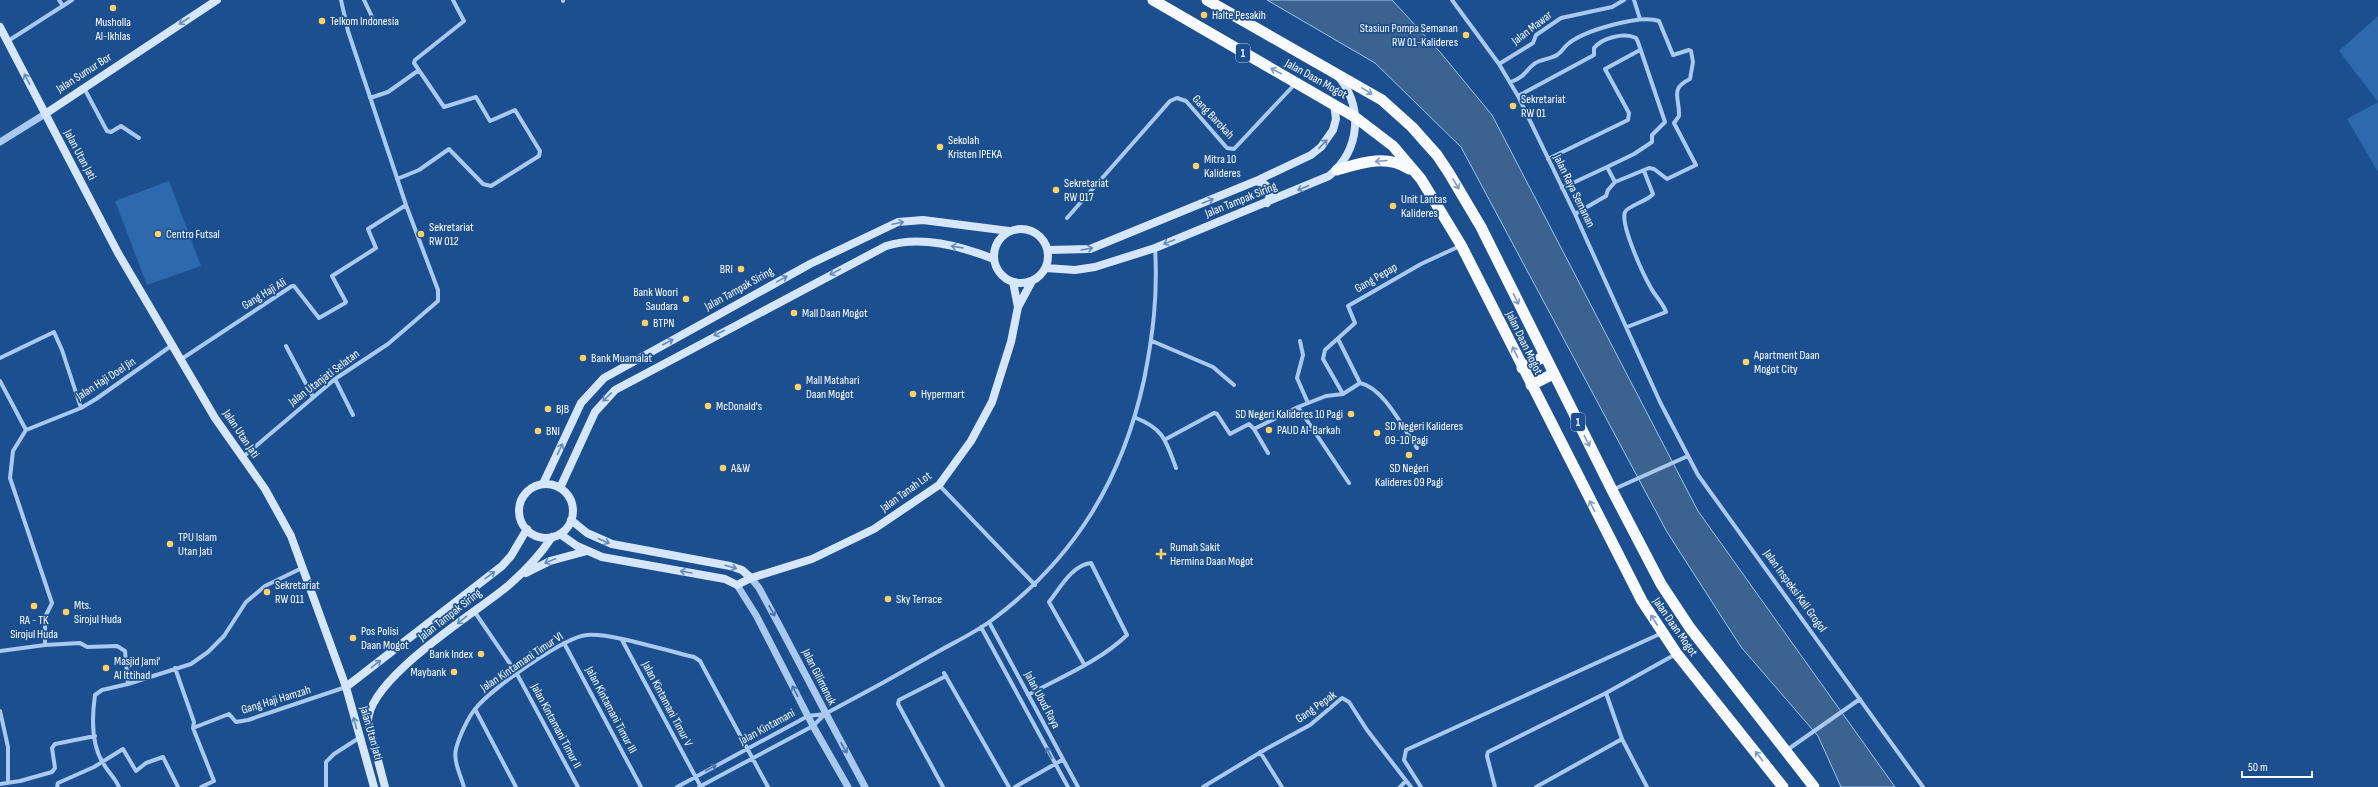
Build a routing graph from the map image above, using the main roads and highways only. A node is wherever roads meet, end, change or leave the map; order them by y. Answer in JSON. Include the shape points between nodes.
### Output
{"nodes":[{"id":1,"x":217,"y":0,"type":"edge"},
{"id":2,"x":1153,"y":0,"type":"edge"},
{"id":3,"x":1207,"y":0,"type":"edge"},
{"id":4,"x":0,"y":27,"type":"edge"},
{"id":5,"x":1334,"y":71,"type":"junction"},
{"id":6,"x":36,"y":96,"type":"junction"},
{"id":7,"x":63,"y":102,"type":"junction"},
{"id":8,"x":1334,"y":104,"type":"junction"},
{"id":9,"x":44,"y":114,"type":"junction"},
{"id":10,"x":1356,"y":117,"type":"junction"},
{"id":11,"x":1337,"y":170,"type":"junction"},
{"id":12,"x":1416,"y":174,"type":"junction"},
{"id":13,"x":1256,"y":181,"type":"junction"},
{"id":14,"x":1267,"y":203,"type":"junction"},
{"id":15,"x":1009,"y":231,"type":"junction"},
{"id":16,"x":1048,"y":250,"type":"junction"},
{"id":17,"x":994,"y":259,"type":"junction"},
{"id":18,"x":1046,"y":268,"type":"junction"},
{"id":19,"x":1032,"y":281,"type":"junction"},
{"id":20,"x":1013,"y":282,"type":"junction"},
{"id":21,"x":1018,"y":307,"type":"junction"},
{"id":22,"x":1545,"y":356,"type":"junction"},
{"id":23,"x":1522,"y":368,"type":"junction"},
{"id":24,"x":1553,"y":374,"type":"junction"},
{"id":25,"x":1531,"y":385,"type":"junction"},
{"id":26,"x":543,"y":484,"type":"junction"},
{"id":27,"x":560,"y":488,"type":"junction"},
{"id":28,"x":571,"y":520,"type":"junction"},
{"id":29,"x":527,"y":529,"type":"junction"},
{"id":30,"x":560,"y":534,"type":"junction"},
{"id":31,"x":552,"y":537,"type":"junction"},
{"id":32,"x":587,"y":551,"type":"junction"},
{"id":33,"x":751,"y":578,"type":"junction"},
{"id":34,"x":509,"y":585,"type":"junction"},
{"id":35,"x":340,"y":670,"type":"junction"},
{"id":36,"x":360,"y":676,"type":"junction"},
{"id":37,"x":346,"y":688,"type":"junction"},
{"id":38,"x":369,"y":715,"type":"joint"},
{"id":39,"x":374,"y":787,"type":"edge"},
{"id":40,"x":385,"y":787,"type":"edge"},
{"id":41,"x":1783,"y":787,"type":"edge"},
{"id":42,"x":1814,"y":787,"type":"edge"}],
"edges":[{"from":1,"to":7,"type":"main road","name":"Jalan Sumur Bor","one_way":true},
{"from":8,"to":2,"type":"highway","name":"Jalan Daan Mogot","number":"1","one_way":true},
{"from":3,"to":5,"type":"highway","name":"Jalan Daan Mogot","number":"1"},
{"from":6,"to":4,"type":"main road","name":"Jalan Utan Jati","one_way":true},
{"from":5,"to":10,"type":"main road","name":"Jalan Tampak Siring","via":[[1349,93]]},
{"from":5,"to":22,"type":"highway","name":"Jalan Daan Mogot","number":"1","one_way":true,"via":[[1382,100],[1398,113],[1425,140],[1441,161],[1480,227]]},
{"from":6,"to":7,"type":"main road","via":[[51,106]]},
{"from":6,"to":9,"type":"main road","name":"Jalan Utan Jati"},
{"from":7,"to":9,"type":"main road","name":"Jalan Sumur Bor"},
{"from":8,"to":10,"type":"highway","name":"Jalan Daan Mogot","number":"1"},
{"from":13,"to":8,"type":"main road","name":"Jalan Tampak Siring","one_way":true,"via":[[1311,155],[1321,147],[1333,130],[1336,119]]},
{"from":9,"to":35,"type":"main road","name":"Jalan Utan Jati","via":[[171,346],[280,514],[304,566]]},
{"from":10,"to":11,"type":"main road","name":"Jalan Tampak Siring","via":[[1355,138]]},
{"from":10,"to":12,"type":"highway","name":"Jalan Daan Mogot","number":"1","via":[[1393,146]]},
{"from":12,"to":11,"type":"highway","one_way":true,"via":[[1403,165],[1388,160]]},
{"from":11,"to":14,"type":"main road","name":"Jalan Tampak Siring","one_way":true,"via":[[1322,180]]},
{"from":23,"to":12,"type":"highway","name":"Jalan Daan Mogot","number":"1","one_way":true,"via":[[1461,245],[1433,196]]},
{"from":13,"to":14,"type":"main road","via":[[1270,189],[1271,194]]},
{"from":16,"to":13,"type":"main road","name":"Jalan Tampak Siring","one_way":true,"via":[[1090,249]]},
{"from":14,"to":18,"type":"main road","name":"Jalan Tampak Siring","one_way":true,"via":[[1155,248],[1094,267],[1075,270]]},
{"from":15,"to":16,"type":"main road","via":[[1029,229],[1038,234]]},
{"from":15,"to":17,"type":"main road","via":[[997,242]]},
{"from":26,"to":15,"type":"main road","name":"Jalan Tampak Siring","one_way":true,"via":[[582,402],[604,378],[810,264],[898,222],[923,220]]},
{"from":16,"to":18,"type":"main road"},
{"from":17,"to":20,"type":"main road","via":[[1000,273]]},
{"from":17,"to":27,"type":"main road","one_way":true,"via":[[965,248],[901,241],[886,246],[739,322],[642,374],[607,396],[591,418]]},
{"from":18,"to":19,"type":"main road"},
{"from":19,"to":20,"type":"main road","via":[[1023,284]]},
{"from":19,"to":21,"type":"main road","name":"Jalan Tanah Lot"},
{"from":20,"to":21,"type":"main road","name":"Jalan Tanah Lot"},
{"from":21,"to":33,"type":"main road","name":"Jalan Tanah Lot","via":[[1009,349],[992,402],[972,441],[939,485],[874,529],[812,559]]},
{"from":22,"to":23,"type":"highway"},
{"from":22,"to":24,"type":"highway","name":"Jalan Daan Mogot","number":"1"},
{"from":23,"to":25,"type":"highway","name":"Jalan Daan Mogot","number":"1"},
{"from":24,"to":25,"type":"highway"},
{"from":24,"to":42,"type":"highway","name":"Jalan Daan Mogot","number":"1","one_way":true,"via":[[1672,602],[1706,649],[1789,748]]},
{"from":41,"to":25,"type":"highway","name":"Jalan Daan Mogot","number":"1","one_way":true,"via":[[1662,633],[1630,581]]},
{"from":26,"to":27,"type":"main road"},
{"from":26,"to":29,"type":"main road","via":[[530,490],[521,501],[520,516]]},
{"from":27,"to":28,"type":"main road","via":[[570,500]]},
{"from":28,"to":30,"type":"main road"},
{"from":28,"to":33,"type":"main road","one_way":true,"via":[[587,533],[612,544],[730,566],[742,570]]},
{"from":29,"to":31,"type":"main road","via":[[543,537]]},
{"from":36,"to":29,"type":"main road","name":"Jalan Tampak Siring","one_way":true,"via":[[502,566]]},
{"from":30,"to":31,"type":"main road"},
{"from":30,"to":32,"type":"main road"},
{"from":31,"to":34,"type":"main road","name":"Jalan Tampak Siring"},
{"from":33,"to":32,"type":"main road","name":"Jalan Tanah Lot","one_way":true,"via":[[737,585],[725,579],[608,559]]},
{"from":32,"to":34,"type":"main road","one_way":true,"via":[[550,561]]},
{"from":34,"to":38,"type":"main road","name":"Jalan Tampak Siring","one_way":true,"via":[[389,681],[375,699]]},
{"from":35,"to":36,"type":"main road","via":[[347,677]]},
{"from":35,"to":37,"type":"main road","name":"Jalan Utan Jati"},
{"from":36,"to":37,"type":"main road","name":"Jalan Tampak Siring"},
{"from":39,"to":37,"type":"main road","name":"Jalan Utan Jati","one_way":true},
{"from":38,"to":40,"type":"main road","name":"Jalan Utan Jati","via":[[369,728]]}]}
